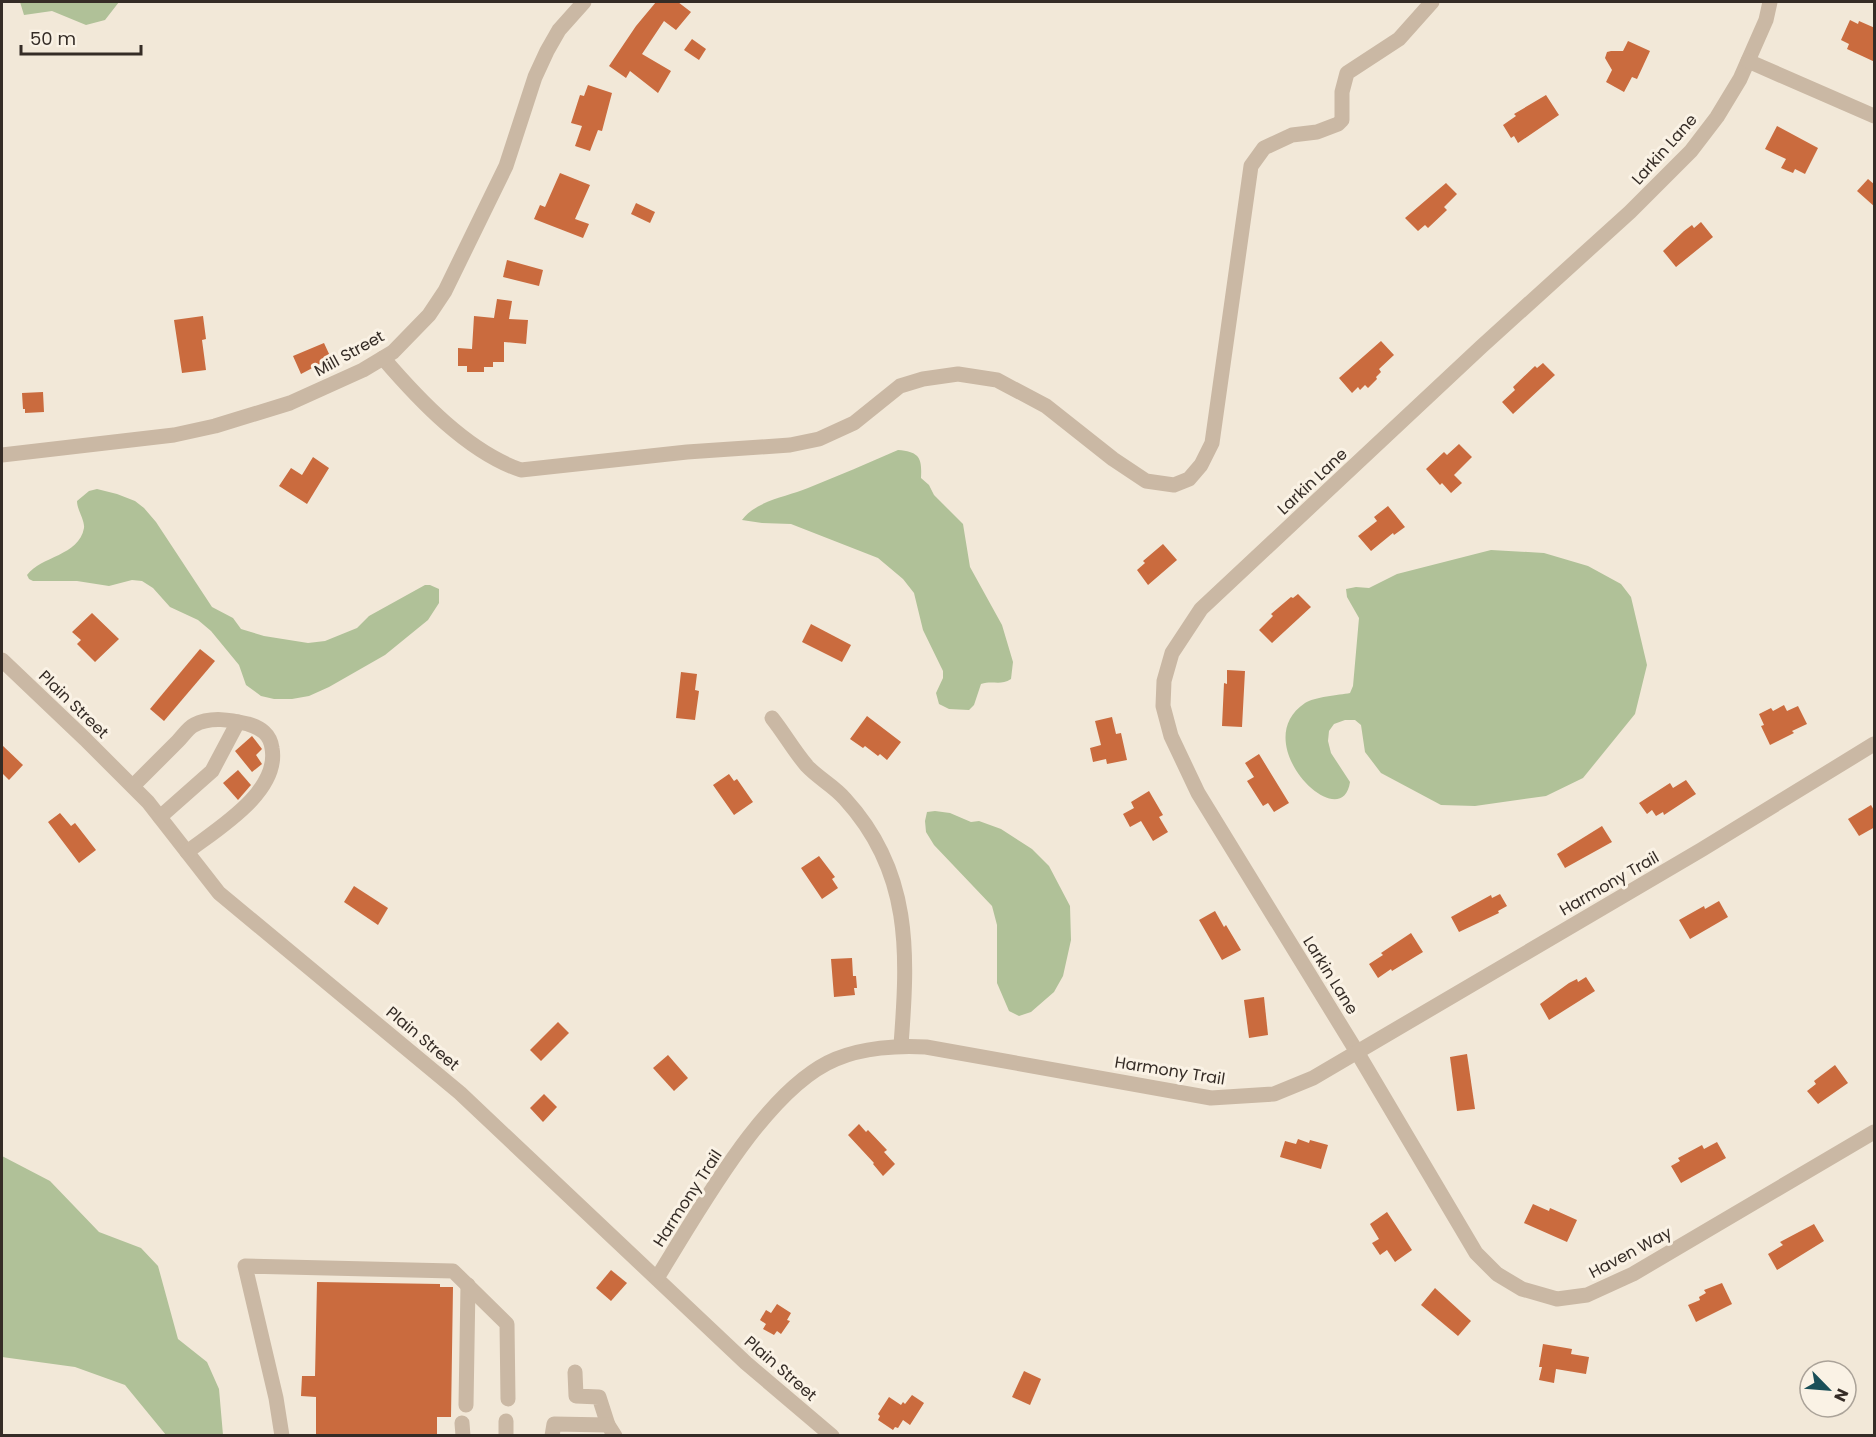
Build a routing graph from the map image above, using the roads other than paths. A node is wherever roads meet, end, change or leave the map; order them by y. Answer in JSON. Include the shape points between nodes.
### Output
{"nodes":[{"id":1,"x":584,"y":2,"type":"edge"},
{"id":2,"x":1432,"y":2,"type":"edge"},
{"id":3,"x":1770,"y":2,"type":"edge"},
{"id":4,"x":1748,"y":61,"type":"junction"},
{"id":5,"x":1875,"y":116,"type":"edge"},
{"id":6,"x":383,"y":358,"type":"junction"},
{"id":7,"x":2,"y":455,"type":"edge"},
{"id":8,"x":2,"y":660,"type":"edge"},
{"id":9,"x":772,"y":718,"type":"dead end"},
{"id":10,"x":238,"y":722,"type":"junction"},
{"id":11,"x":1875,"y":744,"type":"edge"},
{"id":12,"x":133,"y":786,"type":"junction"},
{"id":13,"x":160,"y":817,"type":"junction"},
{"id":14,"x":187,"y":852,"type":"junction"},
{"id":15,"x":901,"y":1045,"type":"junction"},
{"id":16,"x":1357,"y":1052,"type":"junction"},
{"id":17,"x":1875,"y":1132,"type":"edge"},
{"id":18,"x":657,"y":1278,"type":"junction"},
{"id":19,"x":468,"y":1285,"type":"junction"},
{"id":20,"x":575,"y":1372,"type":"dead end"},
{"id":21,"x":508,"y":1399,"type":"dead end"},
{"id":22,"x":466,"y":1405,"type":"dead end"},
{"id":23,"x":612,"y":1430,"type":"edge"},
{"id":24,"x":282,"y":1436,"type":"edge"},
{"id":25,"x":552,"y":1436,"type":"edge"},
{"id":26,"x":832,"y":1436,"type":"edge"}],
"edges":[{"from":1,"to":6,"type":"street","name":"Mill Street","via":[[559,30],[547,51],[506,166],[445,291],[429,315]]},
{"from":2,"to":6,"type":"street","via":[[1399,39],[1347,73],[1342,120],[1338,124],[1292,135],[1264,148],[1251,166],[1212,443],[1189,479],[1174,485],[1146,481],[1046,406],[997,380],[958,374],[900,386],[854,423],[819,439],[521,470],[505,465],[451,427]]},
{"from":3,"to":4,"type":"street","name":"Larkin Lane"},
{"from":4,"to":5,"type":"street"},
{"from":4,"to":16,"type":"street","name":"Larkin Lane","via":[[1717,117],[1691,151],[1201,609],[1172,653],[1164,681],[1163,706],[1171,736],[1198,793]]},
{"from":6,"to":7,"type":"street","name":"Mill Street","via":[[290,403],[215,426],[132,441]]},
{"from":8,"to":12,"type":"street","name":"Plain Street"},
{"from":9,"to":15,"type":"street","via":[[808,766],[845,797],[871,831],[894,878],[902,917],[906,983]]},
{"from":10,"to":12,"type":"street","via":[[222,719],[194,725]]},
{"from":10,"to":13,"type":"street","via":[[212,771]]},
{"from":10,"to":14,"type":"street","via":[[266,732],[271,739],[271,771],[254,797]]},
{"from":11,"to":16,"type":"street","name":"Harmony Trail"},
{"from":12,"to":13,"type":"street","name":"Plain Street"},
{"from":13,"to":14,"type":"street","name":"Plain Street"},
{"from":14,"to":18,"type":"street","name":"Plain Street","via":[[219,893],[460,1093]]},
{"from":15,"to":16,"type":"street","name":"Harmony Trail","via":[[967,1053],[1210,1098],[1274,1094],[1313,1078]]},
{"from":15,"to":18,"type":"street","name":"Harmony Trail","via":[[837,1058],[790,1089],[728,1168]]},
{"from":16,"to":17,"type":"street","name":"Haven Way","via":[[1476,1253],[1497,1274],[1522,1289],[1557,1299],[1587,1295],[1633,1274]]},
{"from":18,"to":26,"type":"street","name":"Plain Street","via":[[746,1363]]},
{"from":19,"to":21,"type":"street","via":[[507,1324]]},
{"from":19,"to":22,"type":"street"},
{"from":19,"to":24,"type":"street","via":[[453,1270],[245,1266]]},
{"from":20,"to":23,"type":"street","via":[[576,1396],[599,1397]]},
{"from":23,"to":25,"type":"street","via":[[554,1424]]}]}
